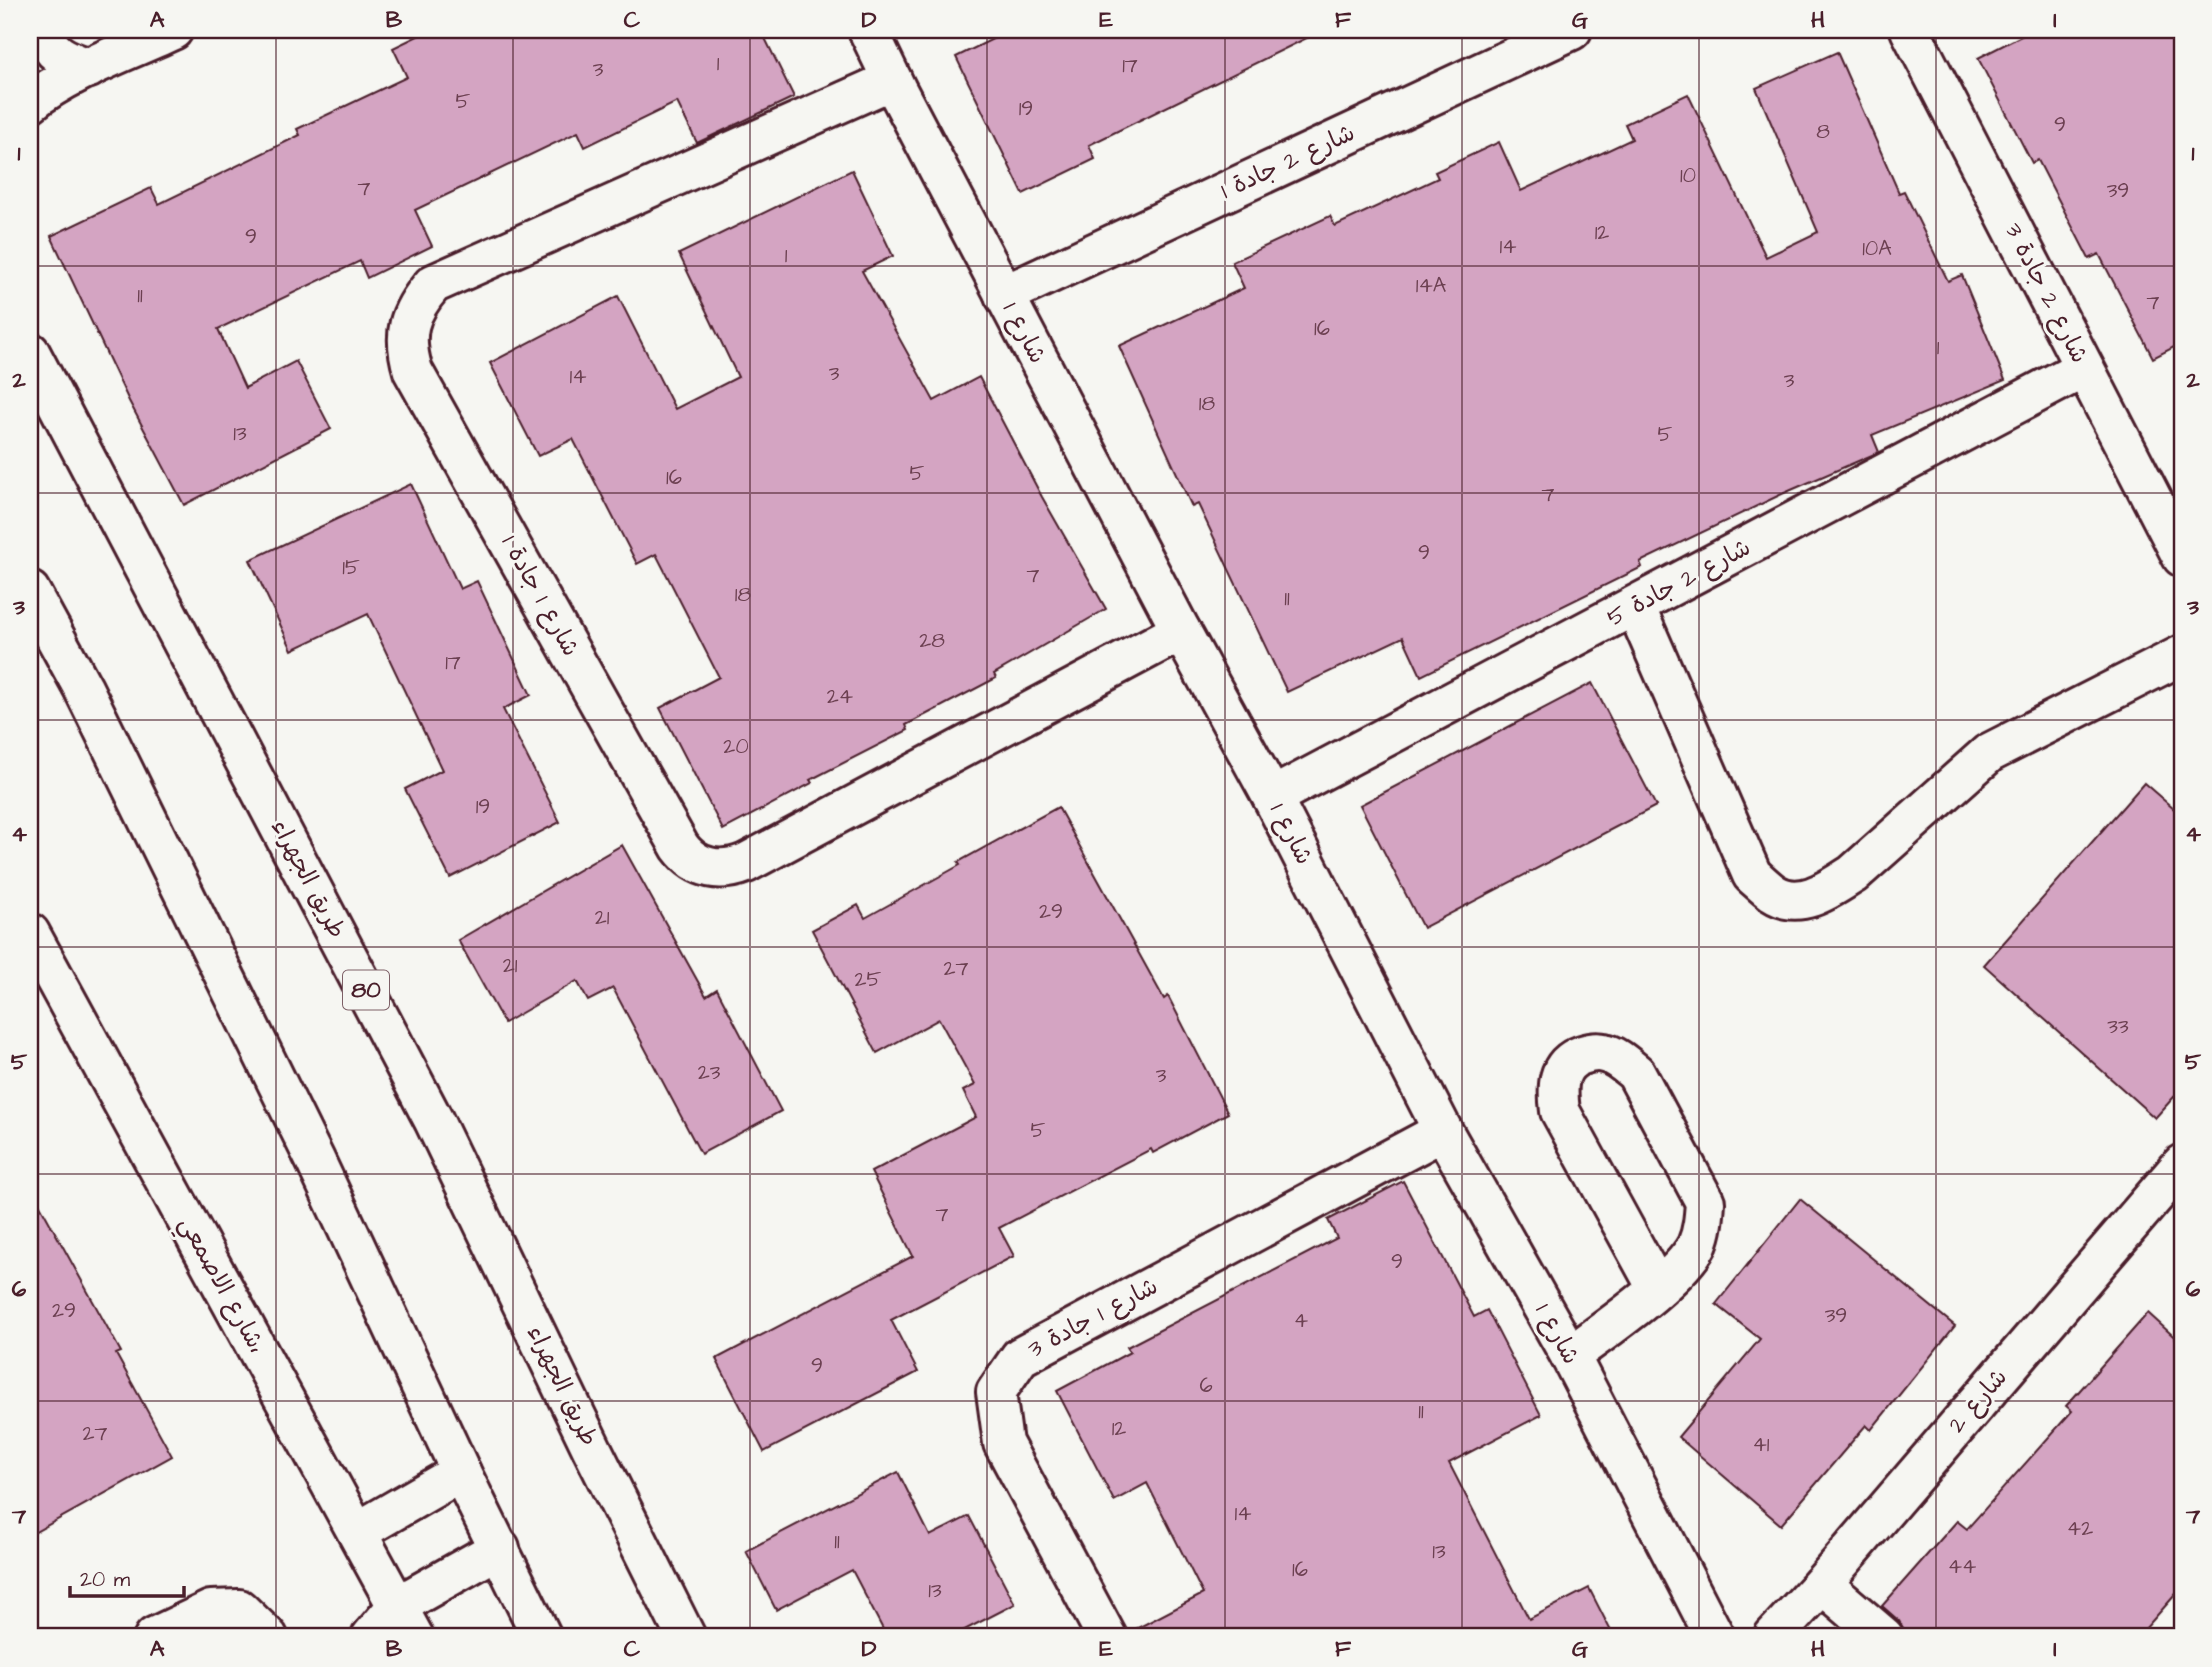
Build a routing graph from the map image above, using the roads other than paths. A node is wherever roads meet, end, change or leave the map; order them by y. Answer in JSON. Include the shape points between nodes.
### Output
{"nodes":[{"id":1,"x":42,"y":30,"type":"edge"},
{"id":2,"x":173,"y":30,"type":"edge"},
{"id":3,"x":868,"y":30,"type":"edge"},
{"id":4,"x":1572,"y":30,"type":"edge"},
{"id":5,"x":1910,"y":30,"type":"edge"},
{"id":6,"x":89,"y":68,"type":"junction"},
{"id":7,"x":892,"y":80,"type":"junction"},
{"id":8,"x":30,"y":103,"type":"edge"},
{"id":9,"x":1004,"y":295,"type":"junction"},
{"id":10,"x":30,"y":352,"type":"edge"},
{"id":11,"x":2084,"y":368,"type":"junction"},
{"id":12,"x":2182,"y":557,"type":"edge"},
{"id":13,"x":30,"y":591,"type":"edge"},
{"id":14,"x":1635,"y":606,"type":"junction"},
{"id":15,"x":1181,"y":631,"type":"junction"},
{"id":16,"x":2182,"y":655,"type":"edge"},
{"id":17,"x":1272,"y":797,"type":"junction"},
{"id":18,"x":30,"y":933,"type":"edge"},
{"id":19,"x":1443,"y":1131,"type":"junction"},
{"id":20,"x":2182,"y":1164,"type":"edge"},
{"id":21,"x":1657,"y":1288,"type":"junction"},
{"id":22,"x":1570,"y":1356,"type":"junction"},
{"id":23,"x":461,"y":1472,"type":"junction"},
{"id":24,"x":357,"y":1532,"type":"junction"},
{"id":25,"x":500,"y":1548,"type":"junction"},
{"id":26,"x":1822,"y":1584,"type":"junction"},
{"id":27,"x":405,"y":1621,"type":"edge"},
{"id":28,"x":154,"y":1637,"type":"edge"},
{"id":29,"x":268,"y":1637,"type":"edge"},
{"id":30,"x":371,"y":1637,"type":"edge"},
{"id":31,"x":542,"y":1637,"type":"edge"},
{"id":32,"x":686,"y":1637,"type":"edge"},
{"id":33,"x":1107,"y":1637,"type":"edge"},
{"id":34,"x":1715,"y":1637,"type":"edge"},
{"id":35,"x":1773,"y":1637,"type":"edge"},
{"id":36,"x":1884,"y":1637,"type":"edge"}],
"edges":[{"from":1,"to":6,"type":"main road","via":[[61,58]]},
{"from":2,"to":6,"type":"main road"},
{"from":3,"to":7,"type":"main road","name":"شارع 1"},
{"from":4,"to":9,"type":"main road","name":"شارع 2 جادة 1"},
{"from":5,"to":11,"type":"main road","name":"شارع 2 جادة 3"},
{"from":6,"to":8,"type":"main road"},
{"from":7,"to":9,"type":"main road","name":"شارع 1"},
{"from":7,"to":15,"type":"main road","name":"شارع 1 جادة 1","via":[[433,284],[411,317],[407,335],[413,371],[680,847],[709,868],[722,870],[746,863]]},
{"from":9,"to":15,"type":"main road","name":"شارع 1"},
{"from":10,"to":32,"type":"main road","name":"طريق الجهراء","number":"80","via":[[434,1121]]},
{"from":11,"to":12,"type":"main road","name":"شارع 2 جادة 3"},
{"from":11,"to":14,"type":"main road","name":"شارع 2 جادة 5"},
{"from":13,"to":23,"type":"main road","via":[[83,688],[316,1160]]},
{"from":14,"to":16,"type":"main road","via":[[1752,875],[1775,895],[1799,901],[1829,891],[1853,874],[1989,753]]},
{"from":14,"to":17,"type":"main road","name":"شارع 2 جادة 5"},
{"from":15,"to":17,"type":"main road","name":"شارع 1"},
{"from":17,"to":19,"type":"main road","name":"شارع 1"},
{"from":18,"to":24,"type":"main road","name":"شارع الاصمعي،"},
{"from":19,"to":22,"type":"main road","name":"شارع 1"},
{"from":19,"to":33,"type":"main road","name":"شارع 1 جادة 3","via":[[1020,1357],[996,1392],[1003,1443]]},
{"from":20,"to":26,"type":"main road","name":"شارع 2"},
{"from":21,"to":21,"type":"main road","via":[[1697,1245],[1705,1202],[1636,1073],[1604,1053],[1588,1053],[1568,1063],[1560,1075],[1560,1111]]},
{"from":21,"to":22,"type":"main road"},
{"from":22,"to":34,"type":"main road","name":"شارع 1"},
{"from":23,"to":24,"type":"main road"},
{"from":23,"to":25,"type":"main road"},
{"from":24,"to":27,"type":"main road","name":"شارع الاصمعي،"},
{"from":25,"to":27,"type":"main road"},
{"from":25,"to":31,"type":"main road"},
{"from":26,"to":35,"type":"main road","name":"شارع 2"},
{"from":26,"to":36,"type":"main road"},
{"from":27,"to":30,"type":"main road"},
{"from":28,"to":29,"type":"main road","via":[[211,1610],[239,1609]]}]}
